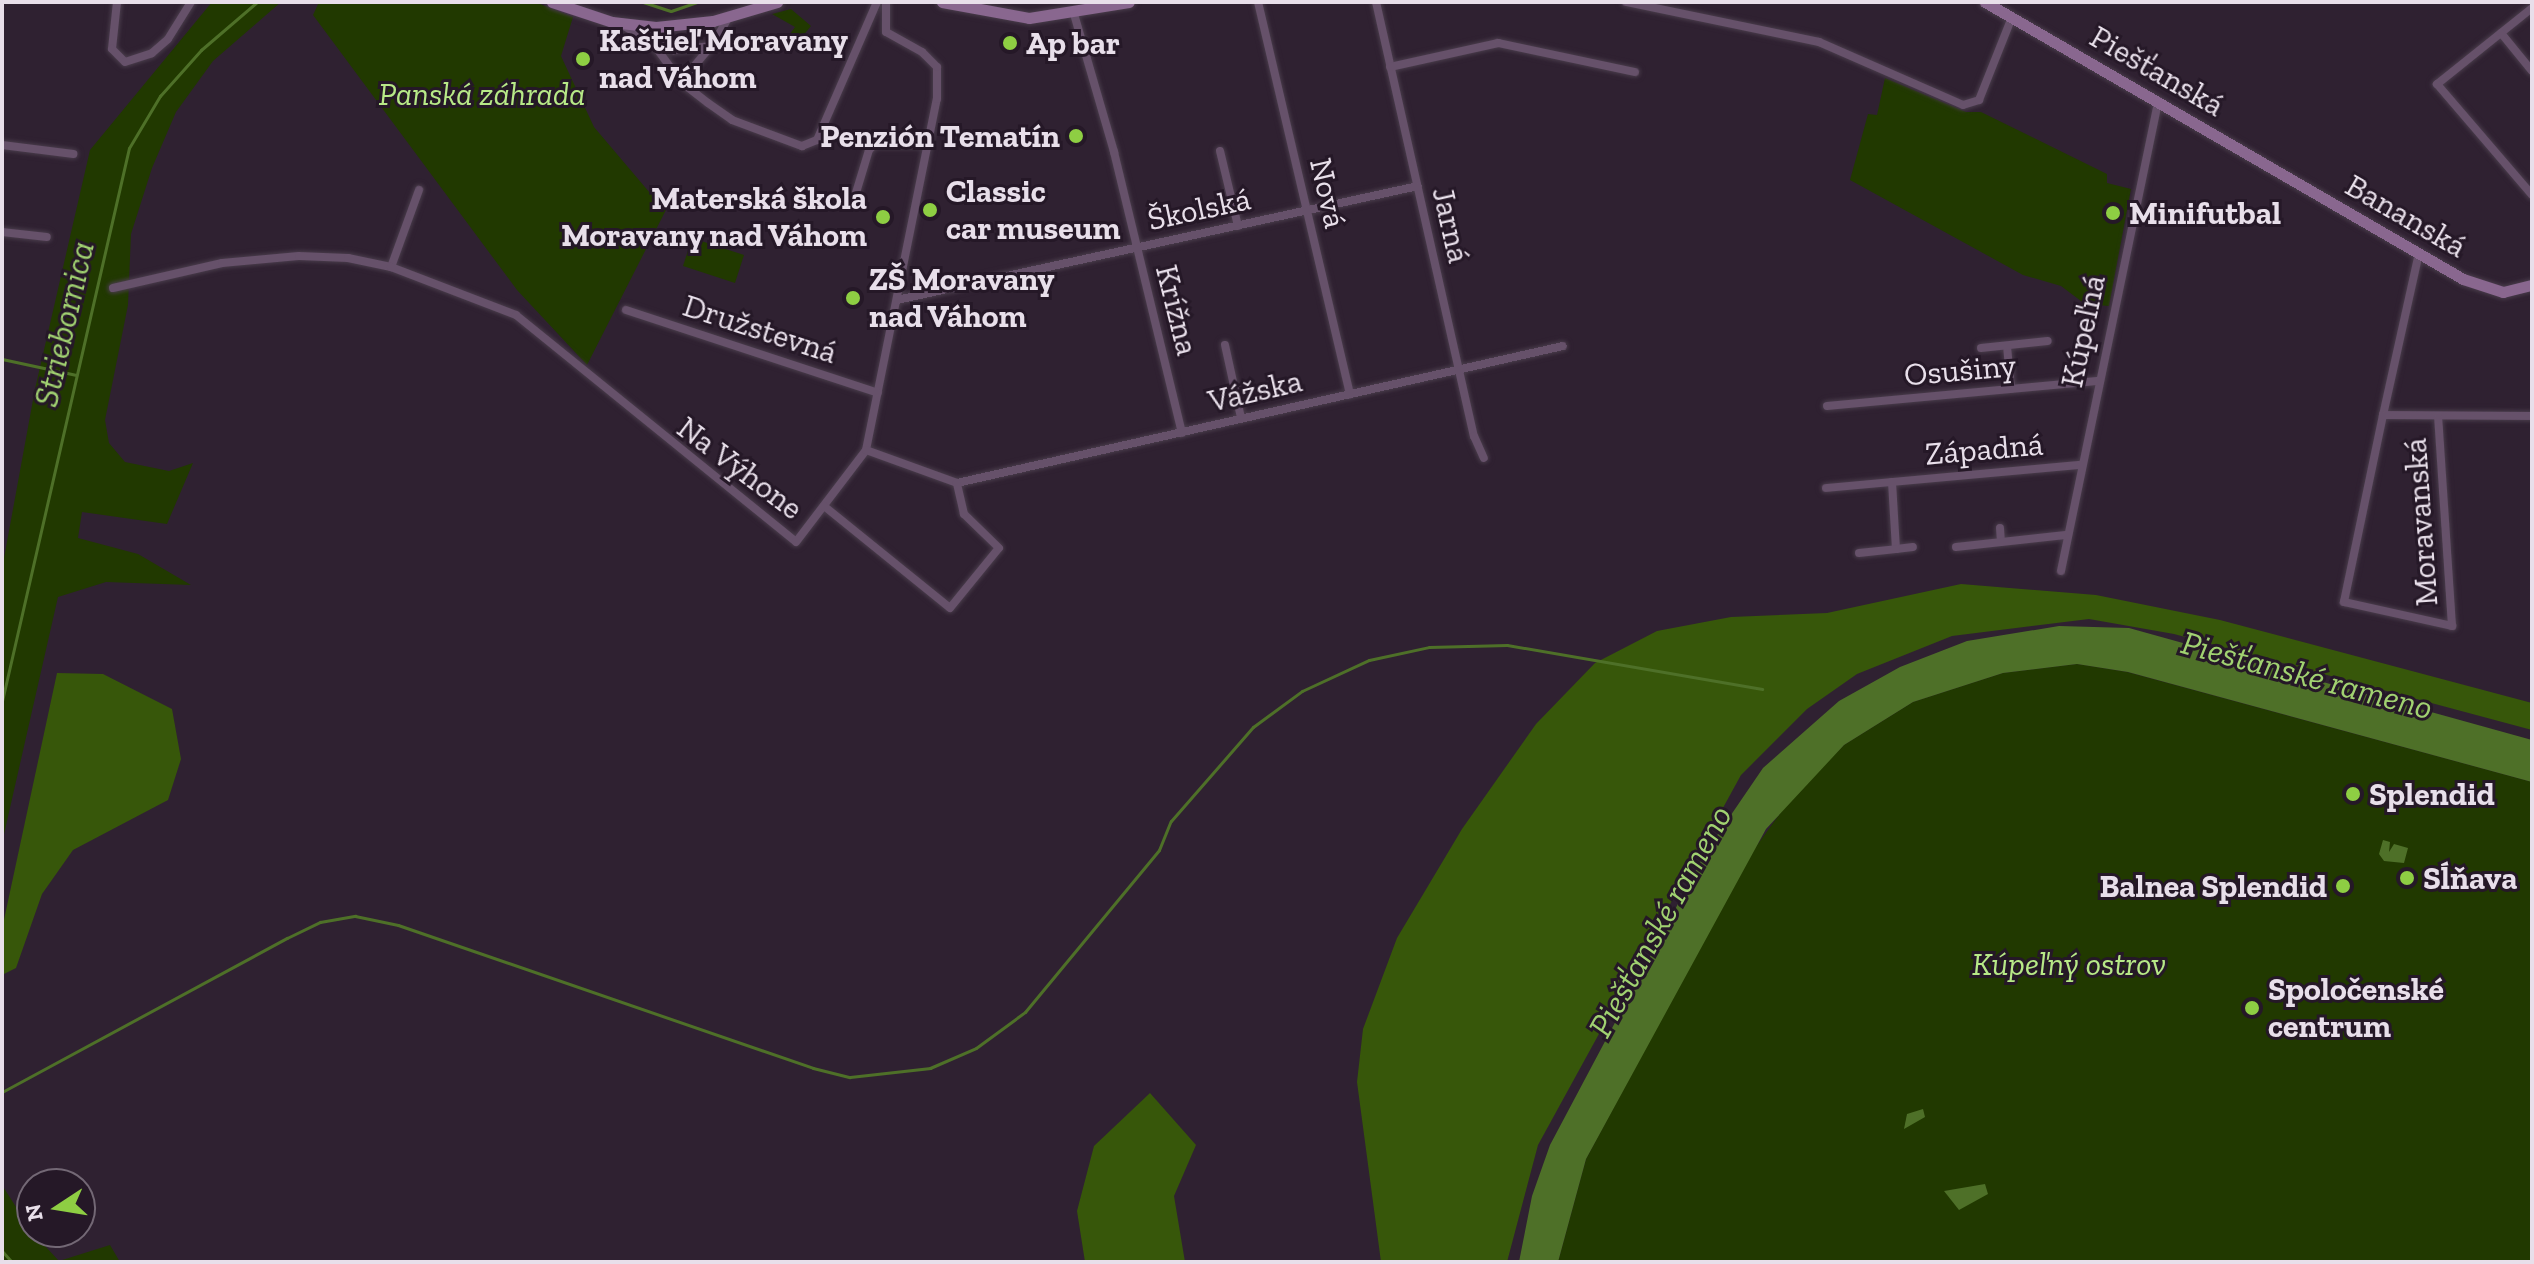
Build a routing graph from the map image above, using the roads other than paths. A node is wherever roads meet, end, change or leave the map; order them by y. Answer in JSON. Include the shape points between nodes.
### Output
{"nodes":[{"id":1,"x":117,"y":2,"type":"edge"},
{"id":2,"x":191,"y":2,"type":"edge"},
{"id":3,"x":552,"y":2,"type":"edge"},
{"id":4,"x":777,"y":2,"type":"edge"},
{"id":5,"x":877,"y":2,"type":"edge"},
{"id":6,"x":886,"y":2,"type":"edge"},
{"id":7,"x":942,"y":2,"type":"edge"},
{"id":8,"x":1129,"y":2,"type":"edge"},
{"id":9,"x":1258,"y":2,"type":"edge"},
{"id":10,"x":1376,"y":2,"type":"edge"},
{"id":11,"x":1626,"y":2,"type":"edge"},
{"id":12,"x":1985,"y":2,"type":"edge"},
{"id":13,"x":2532,"y":8,"type":"edge"},
{"id":14,"x":1074,"y":14,"type":"junction"},
{"id":15,"x":729,"y":16,"type":"junction"},
{"id":16,"x":2012,"y":17,"type":"junction"},
{"id":17,"x":622,"y":24,"type":"junction"},
{"id":18,"x":2501,"y":33,"type":"junction"},
{"id":19,"x":652,"y":42,"type":"junction"},
{"id":20,"x":712,"y":46,"type":"junction"},
{"id":21,"x":1390,"y":67,"type":"junction"},
{"id":22,"x":2532,"y":71,"type":"edge"},
{"id":23,"x":1635,"y":72,"type":"dead end"},
{"id":24,"x":681,"y":82,"type":"junction"},
{"id":25,"x":2158,"y":101,"type":"junction"},
{"id":26,"x":928,"y":144,"type":"junction"},
{"id":27,"x":2,"y":145,"type":"edge"},
{"id":28,"x":1220,"y":151,"type":"dead end"},
{"id":29,"x":73,"y":154,"type":"dead end"},
{"id":30,"x":2261,"y":162,"type":"joint"},
{"id":31,"x":1418,"y":186,"type":"junction"},
{"id":32,"x":419,"y":190,"type":"dead end"},
{"id":33,"x":2532,"y":195,"type":"edge"},
{"id":34,"x":855,"y":196,"type":"dead end"},
{"id":35,"x":1308,"y":211,"type":"junction"},
{"id":36,"x":1238,"y":226,"type":"junction"},
{"id":37,"x":2,"y":232,"type":"edge"},
{"id":38,"x":47,"y":237,"type":"dead end"},
{"id":39,"x":1137,"y":247,"type":"junction"},
{"id":40,"x":2419,"y":253,"type":"junction"},
{"id":41,"x":391,"y":267,"type":"junction"},
{"id":42,"x":2532,"y":285,"type":"edge"},
{"id":43,"x":113,"y":288,"type":"dead end"},
{"id":44,"x":897,"y":300,"type":"junction"},
{"id":45,"x":626,"y":310,"type":"dead end"},
{"id":46,"x":2048,"y":341,"type":"dead end"},
{"id":47,"x":1225,"y":345,"type":"dead end"},
{"id":48,"x":1563,"y":346,"type":"dead end"},
{"id":49,"x":2007,"y":346,"type":"junction"},
{"id":50,"x":1981,"y":348,"type":"dead end"},
{"id":51,"x":1460,"y":369,"type":"junction"},
{"id":52,"x":2097,"y":381,"type":"junction"},
{"id":53,"x":2011,"y":389,"type":"junction"},
{"id":54,"x":878,"y":393,"type":"junction"},
{"id":55,"x":1350,"y":394,"type":"junction"},
{"id":56,"x":1827,"y":406,"type":"dead end"},
{"id":57,"x":2383,"y":415,"type":"junction"},
{"id":58,"x":2438,"y":416,"type":"junction"},
{"id":59,"x":2532,"y":416,"type":"edge"},
{"id":60,"x":1241,"y":418,"type":"junction"},
{"id":61,"x":1182,"y":433,"type":"junction"},
{"id":62,"x":866,"y":450,"type":"junction"},
{"id":63,"x":1484,"y":458,"type":"dead end"},
{"id":64,"x":2080,"y":465,"type":"junction"},
{"id":65,"x":1892,"y":482,"type":"junction"},
{"id":66,"x":957,"y":483,"type":"junction"},
{"id":67,"x":1826,"y":488,"type":"dead end"},
{"id":68,"x":824,"y":506,"type":"junction"},
{"id":69,"x":2000,"y":528,"type":"dead end"},
{"id":70,"x":2065,"y":535,"type":"junction"},
{"id":71,"x":2001,"y":542,"type":"junction"},
{"id":72,"x":1913,"y":547,"type":"dead end"},
{"id":73,"x":1956,"y":547,"type":"dead end"},
{"id":74,"x":1896,"y":549,"type":"junction"},
{"id":75,"x":1859,"y":553,"type":"dead end"},
{"id":76,"x":2061,"y":571,"type":"dead end"}],
"edges":[{"from":1,"to":2,"type":"street","via":[[112,49],[118,60],[135,61],[152,53]]},
{"from":3,"to":17,"type":"main road"},
{"from":4,"to":15,"type":"main road"},
{"from":5,"to":24,"type":"street","via":[[817,140],[802,146],[732,120]]},
{"from":6,"to":26,"type":"street","name":"Na Výhone","via":[[886,32],[929,56],[937,67]]},
{"from":7,"to":14,"type":"main road","via":[[1010,17]]},
{"from":8,"to":14,"type":"main road"},
{"from":9,"to":35,"type":"street","name":"Nová"},
{"from":10,"to":21,"type":"street","name":"Jarná"},
{"from":11,"to":16,"type":"street","via":[[1819,42],[1963,105],[1979,100]]},
{"from":12,"to":16,"type":"main road","name":"Piešťanská"},
{"from":13,"to":18,"type":"street"},
{"from":14,"to":39,"type":"street","name":"Krížna"},
{"from":15,"to":17,"type":"main road","via":[[667,27]]},
{"from":15,"to":20,"type":"street"},
{"from":16,"to":25,"type":"main road","name":"Piešťanská"},
{"from":17,"to":19,"type":"street"},
{"from":18,"to":22,"type":"street"},
{"from":18,"to":33,"type":"street","via":[[2437,84]]},
{"from":19,"to":20,"type":"street","via":[[673,50]]},
{"from":19,"to":24,"type":"street"},
{"from":20,"to":24,"type":"street"},
{"from":21,"to":23,"type":"street","via":[[1498,43]]},
{"from":21,"to":31,"type":"street","name":"Jarná"},
{"from":25,"to":30,"type":"main road","name":"Piešťanská"},
{"from":25,"to":52,"type":"street","name":"Kúpeľná"},
{"from":26,"to":34,"type":"street","via":[[875,144]]},
{"from":26,"to":44,"type":"street","name":"Na Výhone"},
{"from":27,"to":29,"type":"street"},
{"from":28,"to":36,"type":"street"},
{"from":30,"to":40,"type":"main road","name":"Bananská"},
{"from":31,"to":35,"type":"street","name":"Školská"},
{"from":31,"to":51,"type":"street","name":"Jarná"},
{"from":32,"to":41,"type":"street"},
{"from":35,"to":36,"type":"street","name":"Školská"},
{"from":35,"to":55,"type":"street","name":"Nová"},
{"from":36,"to":39,"type":"street","name":"Školská"},
{"from":37,"to":38,"type":"street"},
{"from":39,"to":44,"type":"street","name":"Školská"},
{"from":39,"to":61,"type":"street","name":"Krížna"},
{"from":40,"to":42,"type":"main road","name":"Bananská","via":[[2487,290]]},
{"from":40,"to":57,"type":"street","name":"Moravanská"},
{"from":41,"to":43,"type":"street","name":"Na Výhone","via":[[299,256],[222,263]]},
{"from":41,"to":68,"type":"street","name":"Na Výhone","via":[[516,315],[796,542]]},
{"from":44,"to":54,"type":"street","name":"Na Výhone"},
{"from":45,"to":54,"type":"street","name":"Družstevná"},
{"from":46,"to":49,"type":"street","name":"Osušiny"},
{"from":47,"to":60,"type":"street"},
{"from":48,"to":51,"type":"street","name":"Vážska"},
{"from":49,"to":50,"type":"street","name":"Osušiny"},
{"from":49,"to":53,"type":"street"},
{"from":51,"to":55,"type":"street","name":"Vážska"},
{"from":51,"to":63,"type":"street","name":"Jarná"},
{"from":52,"to":53,"type":"street","name":"Osušiny"},
{"from":52,"to":64,"type":"street","name":"Kúpeľná"},
{"from":53,"to":56,"type":"street","name":"Osušiny"},
{"from":54,"to":62,"type":"street","name":"Na Výhone"},
{"from":55,"to":60,"type":"street","name":"Vážska"},
{"from":57,"to":58,"type":"street","name":"Moravanská"},
{"from":57,"to":58,"type":"street","name":"Moravanská","via":[[2344,602],[2452,626]]},
{"from":58,"to":59,"type":"street","name":"Moravanská"},
{"from":60,"to":61,"type":"street","name":"Vážska"},
{"from":61,"to":66,"type":"street","name":"Vážska"},
{"from":62,"to":66,"type":"street"},
{"from":62,"to":68,"type":"street","name":"Na Výhone"},
{"from":64,"to":65,"type":"street","name":"Západná"},
{"from":64,"to":70,"type":"street","name":"Kúpeľná"},
{"from":65,"to":67,"type":"street","name":"Západná"},
{"from":65,"to":74,"type":"street","name":"Západná"},
{"from":66,"to":68,"type":"street","via":[[964,514],[999,548],[950,608]]},
{"from":69,"to":71,"type":"street"},
{"from":70,"to":71,"type":"street"},
{"from":70,"to":76,"type":"street","name":"Kúpeľná"},
{"from":71,"to":73,"type":"street"},
{"from":72,"to":74,"type":"street"},
{"from":74,"to":75,"type":"street"}]}
